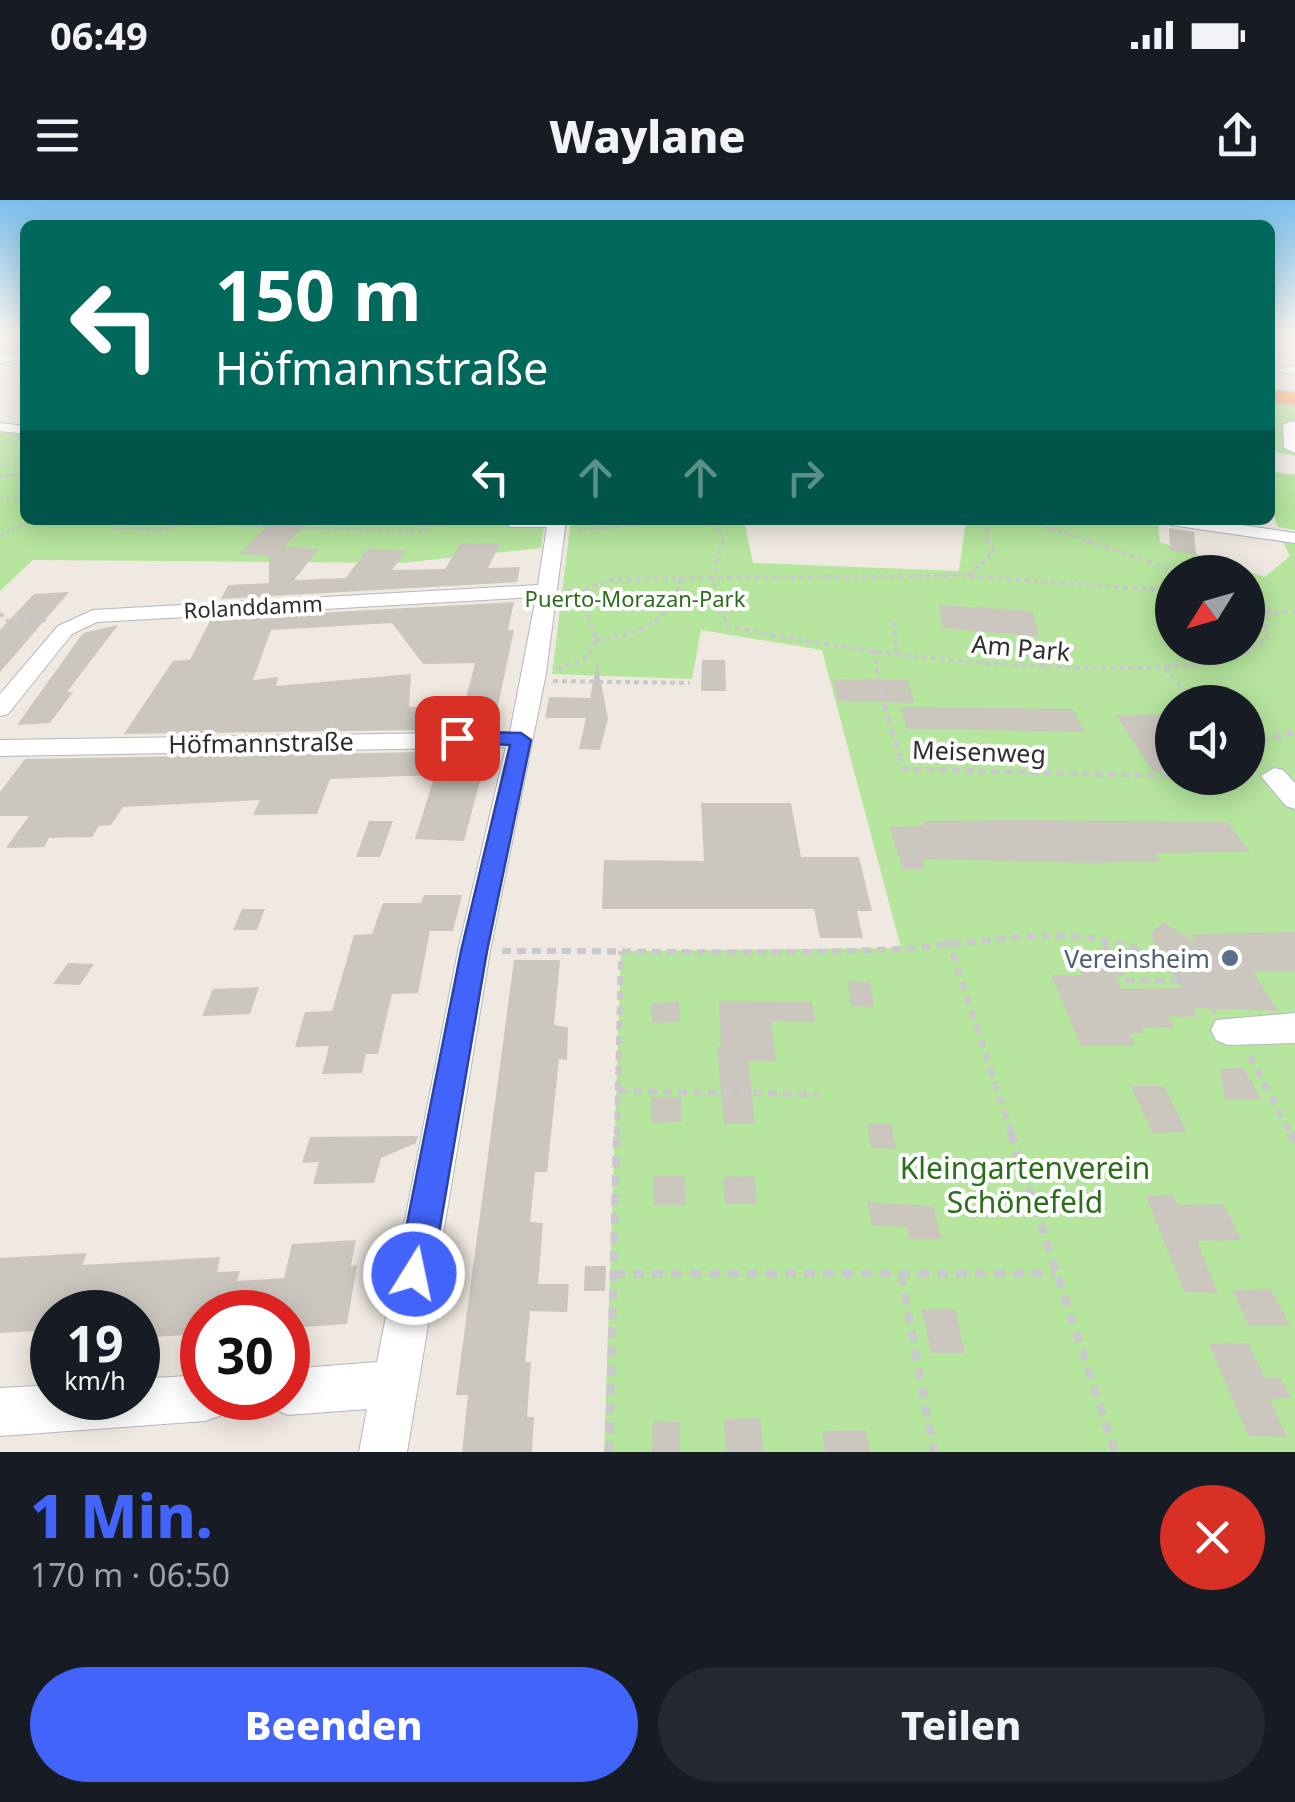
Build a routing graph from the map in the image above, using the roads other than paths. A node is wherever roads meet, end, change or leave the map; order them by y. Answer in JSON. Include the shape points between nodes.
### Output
{"nodes":[{"id":1,"x":1290,"y":425,"type":"dead end"},
{"id":2,"x":1295,"y":449,"type":"edge"},
{"id":3,"x":1206,"y":525,"type":"edge"},
{"id":4,"x":557,"y":526,"type":"edge"},
{"id":5,"x":1295,"y":538,"type":"edge"},
{"id":6,"x":548,"y":590,"type":"junction"},
{"id":7,"x":0,"y":709,"type":"edge"},
{"id":8,"x":521,"y":740,"type":"junction"},
{"id":9,"x":0,"y":748,"type":"edge"},
{"id":10,"x":1274,"y":776,"type":"dead end"},
{"id":11,"x":1295,"y":800,"type":"edge"},
{"id":12,"x":1295,"y":1028,"type":"edge"},
{"id":13,"x":1228,"y":1030,"type":"road end"},
{"id":14,"x":395,"y":1384,"type":"junction"},
{"id":15,"x":310,"y":1390,"type":"edge"},
{"id":16,"x":180,"y":1400,"type":"edge"},
{"id":17,"x":0,"y":1412,"type":"edge"},
{"id":18,"x":383,"y":1452,"type":"edge"}],
"edges":[{"from":1,"to":2,"type":"street"},
{"from":3,"to":5,"type":"street"},
{"from":4,"to":6,"type":"street"},
{"from":6,"to":7,"type":"street","name":"Rolanddamm","via":[[79,620]]},
{"from":6,"to":8,"type":"street"},
{"from":8,"to":9,"type":"street","name":"Höfmannstraße"},
{"from":8,"to":14,"type":"street","via":[[474,951]]},
{"from":10,"to":11,"type":"street"},
{"from":12,"to":13,"type":"street"},
{"from":14,"to":15,"type":"street"},
{"from":14,"to":18,"type":"street"},
{"from":16,"to":17,"type":"street"}]}
